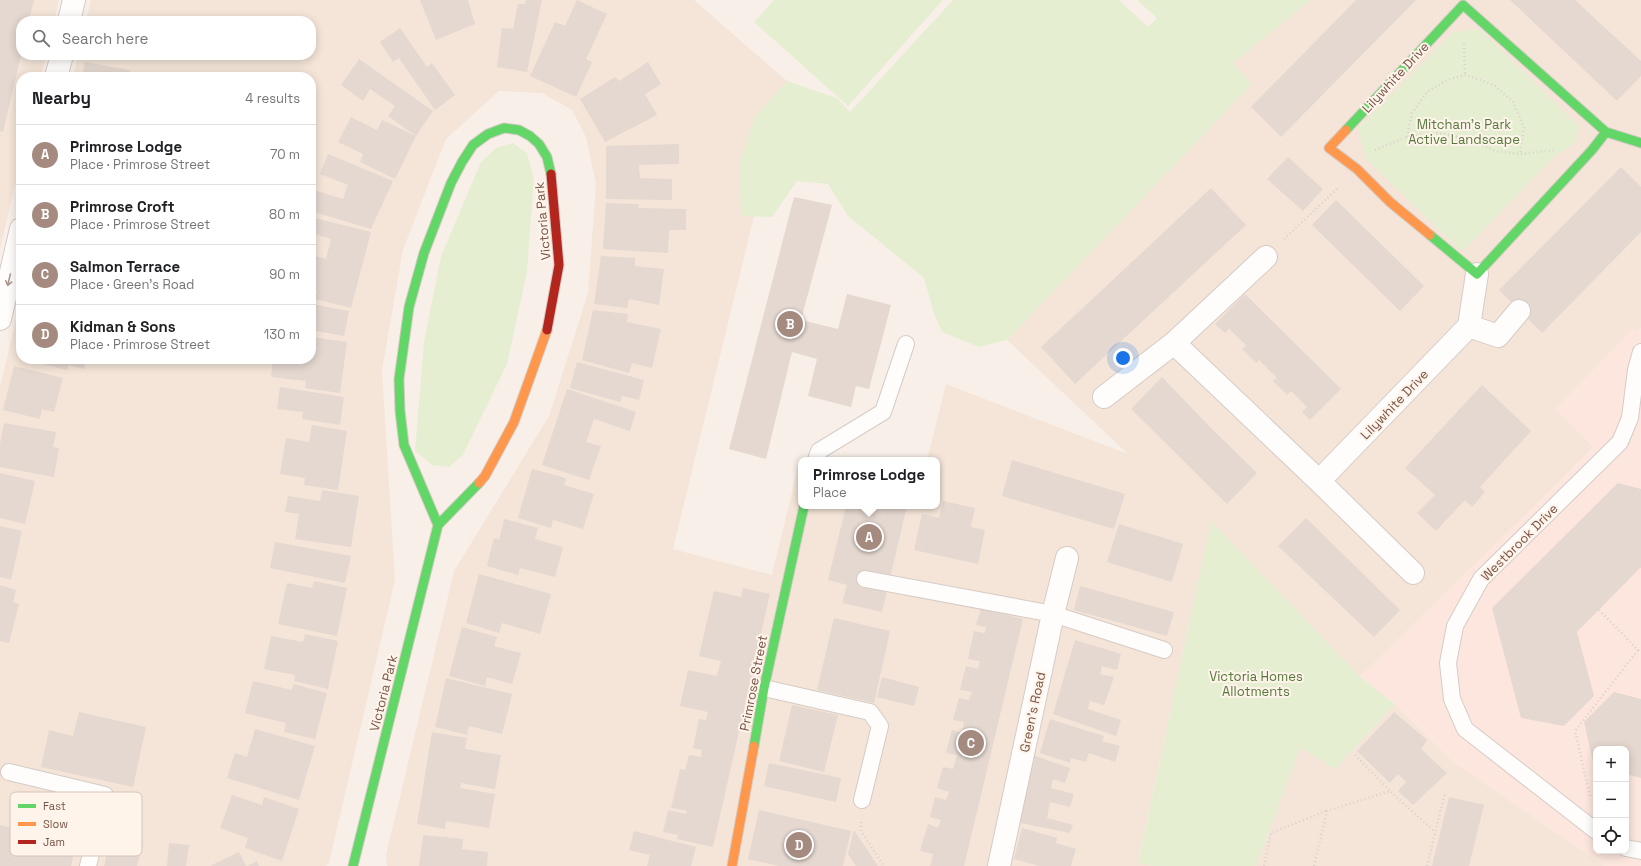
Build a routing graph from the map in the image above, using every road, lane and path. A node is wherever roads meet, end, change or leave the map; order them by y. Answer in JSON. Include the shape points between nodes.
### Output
{"nodes":[{"id":1,"x":74,"y":0,"type":"edge"},
{"id":2,"x":71,"y":16,"type":"edge"},
{"id":3,"x":61,"y":60,"type":"edge"},
{"id":4,"x":57,"y":72,"type":"edge"},
{"id":5,"x":1606,"y":132,"type":"junction"},
{"id":6,"x":1407,"y":137,"type":"junction"},
{"id":7,"x":1641,"y":143,"type":"edge"},
{"id":8,"x":1592,"y":150,"type":"junction"},
{"id":9,"x":1520,"y":154,"type":"junction"},
{"id":10,"x":1347,"y":160,"type":"junction"},
{"id":11,"x":1357,"y":169,"type":"junction"},
{"id":12,"x":16,"y":250,"type":"edge"},
{"id":13,"x":1266,"y":257,"type":"joint"},
{"id":14,"x":1477,"y":274,"type":"junction"},
{"id":15,"x":1519,"y":311,"type":"dead end"},
{"id":16,"x":0,"y":319,"type":"edge"},
{"id":17,"x":1469,"y":326,"type":"junction"},
{"id":18,"x":1174,"y":343,"type":"junction"},
{"id":19,"x":906,"y":344,"type":"dead end"},
{"id":20,"x":1641,"y":352,"type":"edge"},
{"id":21,"x":1104,"y":397,"type":"dead end"},
{"id":22,"x":817,"y":457,"type":"edge"},
{"id":23,"x":1319,"y":481,"type":"junction"},
{"id":24,"x":803,"y":509,"type":"edge"},
{"id":25,"x":438,"y":525,"type":"junction"},
{"id":26,"x":1067,"y":558,"type":"dead end"},
{"id":27,"x":1412,"y":573,"type":"dead end"},
{"id":28,"x":865,"y":579,"type":"dead end"},
{"id":29,"x":1599,"y":610,"type":"dead end"},
{"id":30,"x":1054,"y":614,"type":"junction"},
{"id":31,"x":1164,"y":650,"type":"dead end"},
{"id":32,"x":1639,"y":650,"type":"edge"},
{"id":33,"x":764,"y":688,"type":"junction"},
{"id":34,"x":1355,"y":755,"type":"dead end"},
{"id":35,"x":9,"y":772,"type":"dead end"},
{"id":36,"x":1390,"y":791,"type":"junction"},
{"id":37,"x":92,"y":792,"type":"edge"},
{"id":38,"x":1445,"y":793,"type":"dead end"},
{"id":39,"x":862,"y":800,"type":"joint"},
{"id":40,"x":1592,"y":804,"type":"dead end"},
{"id":41,"x":1327,"y":811,"type":"junction"},
{"id":42,"x":1593,"y":829,"type":"edge"},
{"id":43,"x":1435,"y":832,"type":"junction"},
{"id":44,"x":1629,"y":849,"type":"edge"},
{"id":45,"x":1641,"y":851,"type":"edge"},
{"id":46,"x":90,"y":856,"type":"edge"},
{"id":47,"x":88,"y":866,"type":"edge"},
{"id":48,"x":353,"y":866,"type":"edge"},
{"id":49,"x":732,"y":866,"type":"edge"},
{"id":50,"x":884,"y":866,"type":"edge"},
{"id":51,"x":998,"y":866,"type":"edge"},
{"id":52,"x":1264,"y":866,"type":"edge"},
{"id":53,"x":1314,"y":866,"type":"edge"},
{"id":54,"x":1427,"y":866,"type":"edge"}],
"edges":[{"from":1,"to":2,"type":"street"},
{"from":3,"to":4,"type":"street"},
{"from":5,"to":7,"type":"street","name":"Lilywhite Drive"},
{"from":5,"to":8,"type":"street"},
{"from":5,"to":10,"type":"street","name":"Lilywhite Drive","via":[[1463,5],[1329,148]]},
{"from":6,"to":9,"type":"path","via":[[1437,133],[1468,139],[1496,151]]},
{"from":6,"to":9,"type":"path","via":[[1412,113],[1427,92],[1447,80],[1465,75],[1494,86],[1513,102],[1524,127]]},
{"from":6,"to":10,"type":"path"},
{"from":8,"to":9,"type":"path","via":[[1574,144],[1553,150]]},
{"from":8,"to":14,"type":"street"},
{"from":10,"to":11,"type":"street","name":"Lilywhite Drive"},
{"from":11,"to":13,"type":"path"},
{"from":11,"to":14,"type":"street","name":"Lilywhite Drive","via":[[1390,202]]},
{"from":12,"to":16,"type":"street","one_way":true},
{"from":13,"to":18,"type":"street"},
{"from":14,"to":17,"type":"street"},
{"from":15,"to":17,"type":"street","via":[[1498,336]]},
{"from":17,"to":23,"type":"street","name":"Lilywhite Drive"},
{"from":18,"to":21,"type":"street"},
{"from":18,"to":23,"type":"street"},
{"from":19,"to":22,"type":"lane","via":[[883,412],[819,451]]},
{"from":20,"to":42,"type":"lane","name":"Westbrook Drive","via":[[1630,418],[1620,442],[1481,579],[1455,626],[1448,663],[1452,699],[1465,729]]},
{"from":23,"to":27,"type":"street"},
{"from":24,"to":33,"type":"street","name":"Primrose Street"},
{"from":25,"to":25,"type":"street","name":"Victoria Park","via":[[404,444],[399,378],[410,307],[426,246],[451,182],[462,162],[473,145],[488,134],[504,128],[519,130],[539,144],[547,157],[553,180],[559,265],[549,323],[514,422],[485,476]]},
{"from":25,"to":48,"type":"street","name":"Victoria Park"},
{"from":26,"to":30,"type":"street","name":"Green's Road"},
{"from":28,"to":30,"type":"lane"},
{"from":29,"to":32,"type":"path"},
{"from":30,"to":31,"type":"lane"},
{"from":30,"to":51,"type":"street","name":"Green's Road"},
{"from":32,"to":40,"type":"path","via":[[1575,731]]},
{"from":33,"to":39,"type":"lane","via":[[870,712],[880,726]]},
{"from":33,"to":49,"type":"street","name":"Primrose Street"},
{"from":34,"to":36,"type":"path"},
{"from":35,"to":37,"type":"lane"},
{"from":36,"to":41,"type":"path"},
{"from":36,"to":43,"type":"path"},
{"from":38,"to":43,"type":"path"},
{"from":39,"to":50,"type":"path","via":[[861,831]]},
{"from":41,"to":52,"type":"path","via":[[1271,833]]},
{"from":41,"to":53,"type":"path"},
{"from":43,"to":54,"type":"path"},
{"from":44,"to":45,"type":"lane"},
{"from":46,"to":47,"type":"lane"}]}
